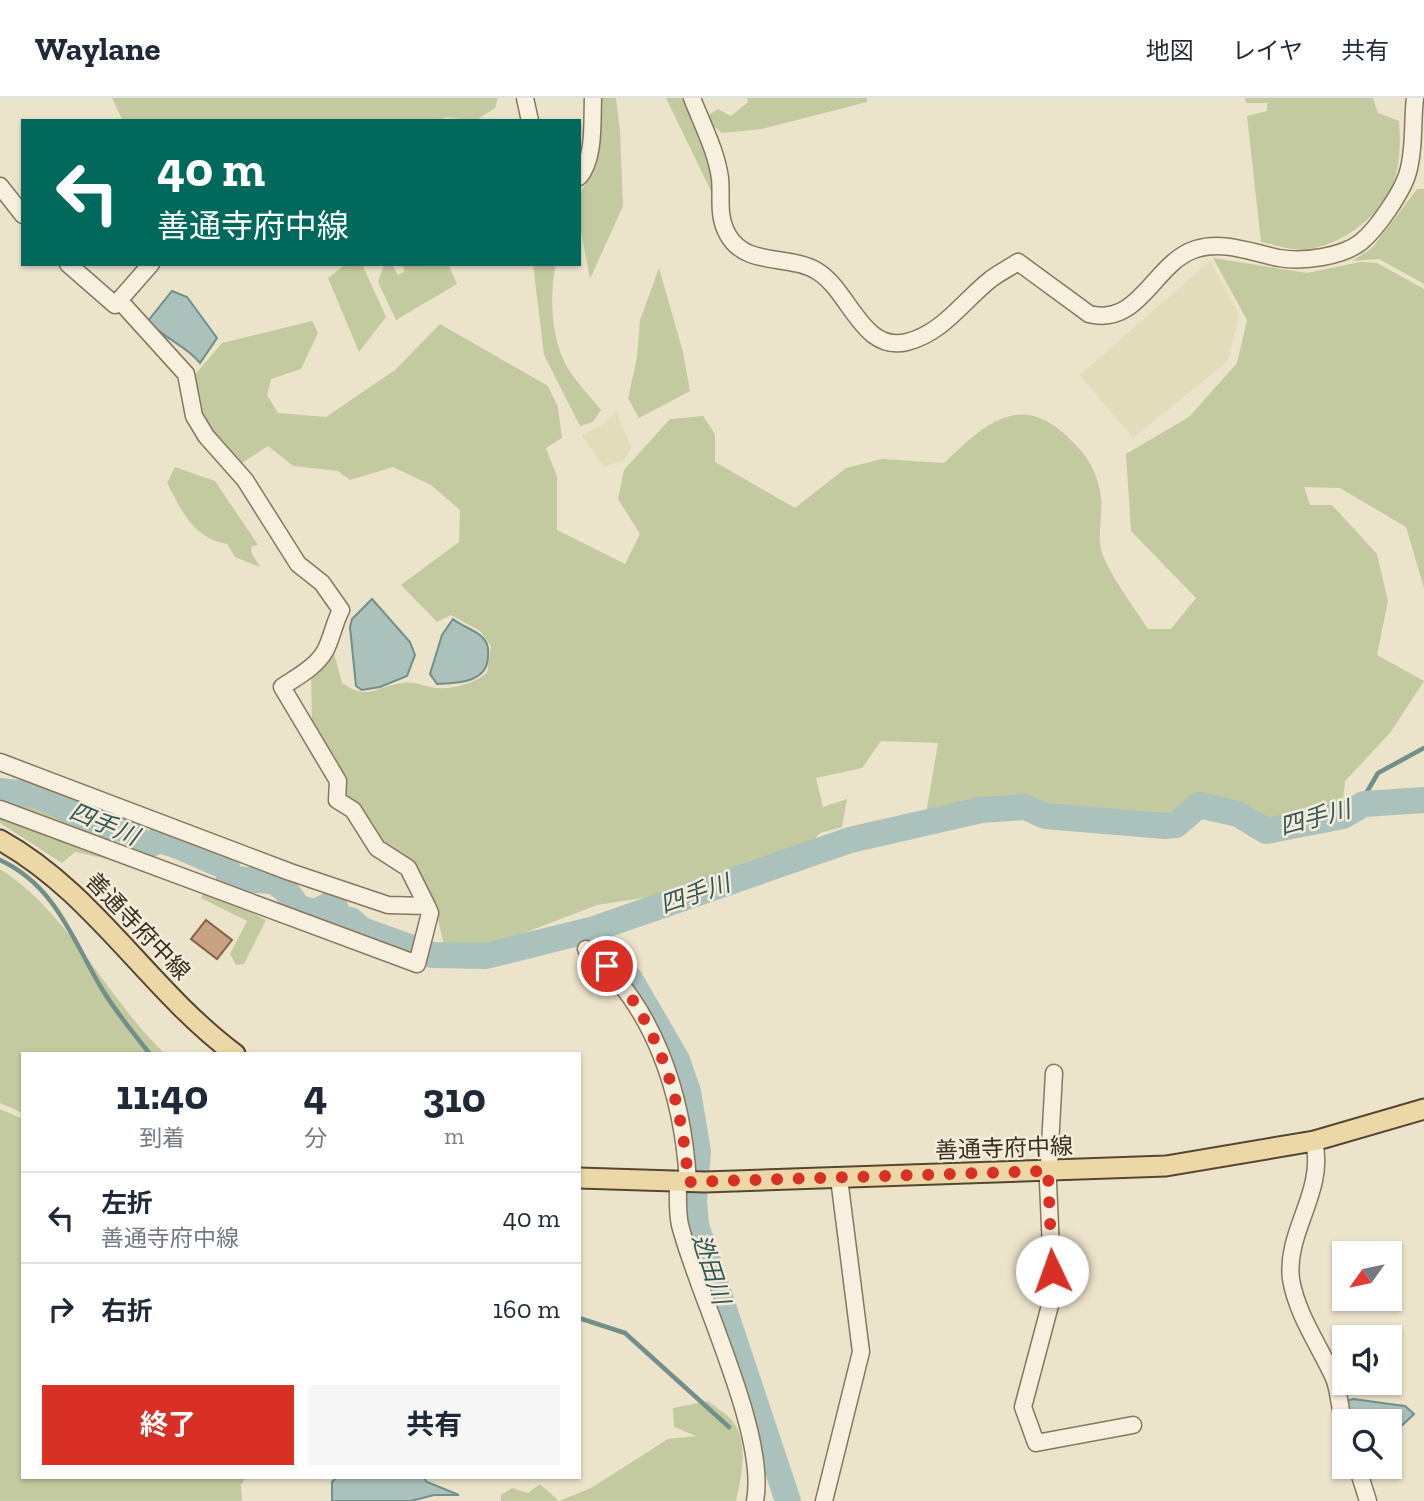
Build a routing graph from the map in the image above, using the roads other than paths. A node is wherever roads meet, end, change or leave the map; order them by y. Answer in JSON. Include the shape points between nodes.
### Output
{"nodes":[{"id":1,"x":525,"y":98,"type":"edge"},
{"id":2,"x":593,"y":98,"type":"edge"},
{"id":3,"x":692,"y":98,"type":"edge"},
{"id":4,"x":1418,"y":100,"type":"edge"},
{"id":5,"x":530,"y":119,"type":"edge"},
{"id":6,"x":581,"y":175,"type":"edge"},
{"id":7,"x":0,"y":186,"type":"edge"},
{"id":8,"x":21,"y":212,"type":"edge"},
{"id":9,"x":70,"y":266,"type":"edge"},
{"id":10,"x":149,"y":266,"type":"edge"},
{"id":11,"x":119,"y":300,"type":"junction"},
{"id":12,"x":0,"y":762,"type":"edge"},
{"id":13,"x":0,"y":809,"type":"edge"},
{"id":14,"x":0,"y":839,"type":"edge"},
{"id":15,"x":429,"y":910,"type":"junction"},
{"id":16,"x":586,"y":949,"type":"dead end"},
{"id":17,"x":233,"y":1052,"type":"edge"},
{"id":18,"x":1054,"y":1073,"type":"dead end"},
{"id":19,"x":1424,"y":1108,"type":"edge"},
{"id":20,"x":1314,"y":1141,"type":"junction"},
{"id":21,"x":1048,"y":1171,"type":"junction"},
{"id":22,"x":581,"y":1178,"type":"edge"},
{"id":23,"x":839,"y":1178,"type":"junction"},
{"id":24,"x":690,"y":1182,"type":"junction"},
{"id":25,"x":1339,"y":1409,"type":"edge"},
{"id":26,"x":1133,"y":1425,"type":"dead end"},
{"id":27,"x":1361,"y":1479,"type":"edge"},
{"id":28,"x":755,"y":1501,"type":"edge"},
{"id":29,"x":824,"y":1501,"type":"edge"},
{"id":30,"x":1368,"y":1501,"type":"edge"}],
"edges":[{"from":1,"to":5,"type":"street"},
{"from":2,"to":6,"type":"street","via":[[589,150]]},
{"from":3,"to":4,"type":"street","via":[[720,178],[722,224],[738,250],[817,271],[843,294],[876,339],[889,344],[923,337],[939,327],[991,279],[1018,262],[1089,314],[1103,318],[1120,314],[1135,303],[1181,255],[1198,248],[1218,245],[1283,258],[1317,257],[1351,248],[1394,202],[1408,174],[1411,115]]},
{"from":7,"to":8,"type":"street"},
{"from":9,"to":11,"type":"street","via":[[115,305]]},
{"from":10,"to":11,"type":"street"},
{"from":11,"to":15,"type":"street","via":[[186,374],[194,416],[206,436],[245,480],[298,564],[322,583],[341,610],[326,650],[316,663],[282,687],[338,781],[337,800],[353,810],[377,848],[408,868]]},
{"from":12,"to":15,"type":"street","via":[[290,873],[388,905]]},
{"from":13,"to":15,"type":"street","via":[[417,964]]},
{"from":14,"to":17,"type":"main road","name":"善通寺府中線","via":[[81,901],[196,1022]]},
{"from":16,"to":24,"type":"street","via":[[607,966],[634,1000],[668,1069]]},
{"from":18,"to":21,"type":"street"},
{"from":19,"to":20,"type":"main road","name":"善通寺府中線"},
{"from":20,"to":21,"type":"main road","name":"善通寺府中線","via":[[1166,1166]]},
{"from":20,"to":25,"type":"street","via":[[1316,1182],[1296,1241],[1291,1277],[1303,1319],[1336,1382]]},
{"from":21,"to":23,"type":"main road","name":"善通寺府中線"},
{"from":21,"to":26,"type":"street","via":[[1053,1294],[1023,1407],[1037,1443]]},
{"from":22,"to":24,"type":"main road","name":"善通寺府中線"},
{"from":23,"to":24,"type":"main road","name":"善通寺府中線"},
{"from":23,"to":29,"type":"street","via":[[860,1352]]},
{"from":24,"to":28,"type":"street","via":[[679,1223],[749,1431],[758,1488]]},
{"from":27,"to":30,"type":"street"}]}
